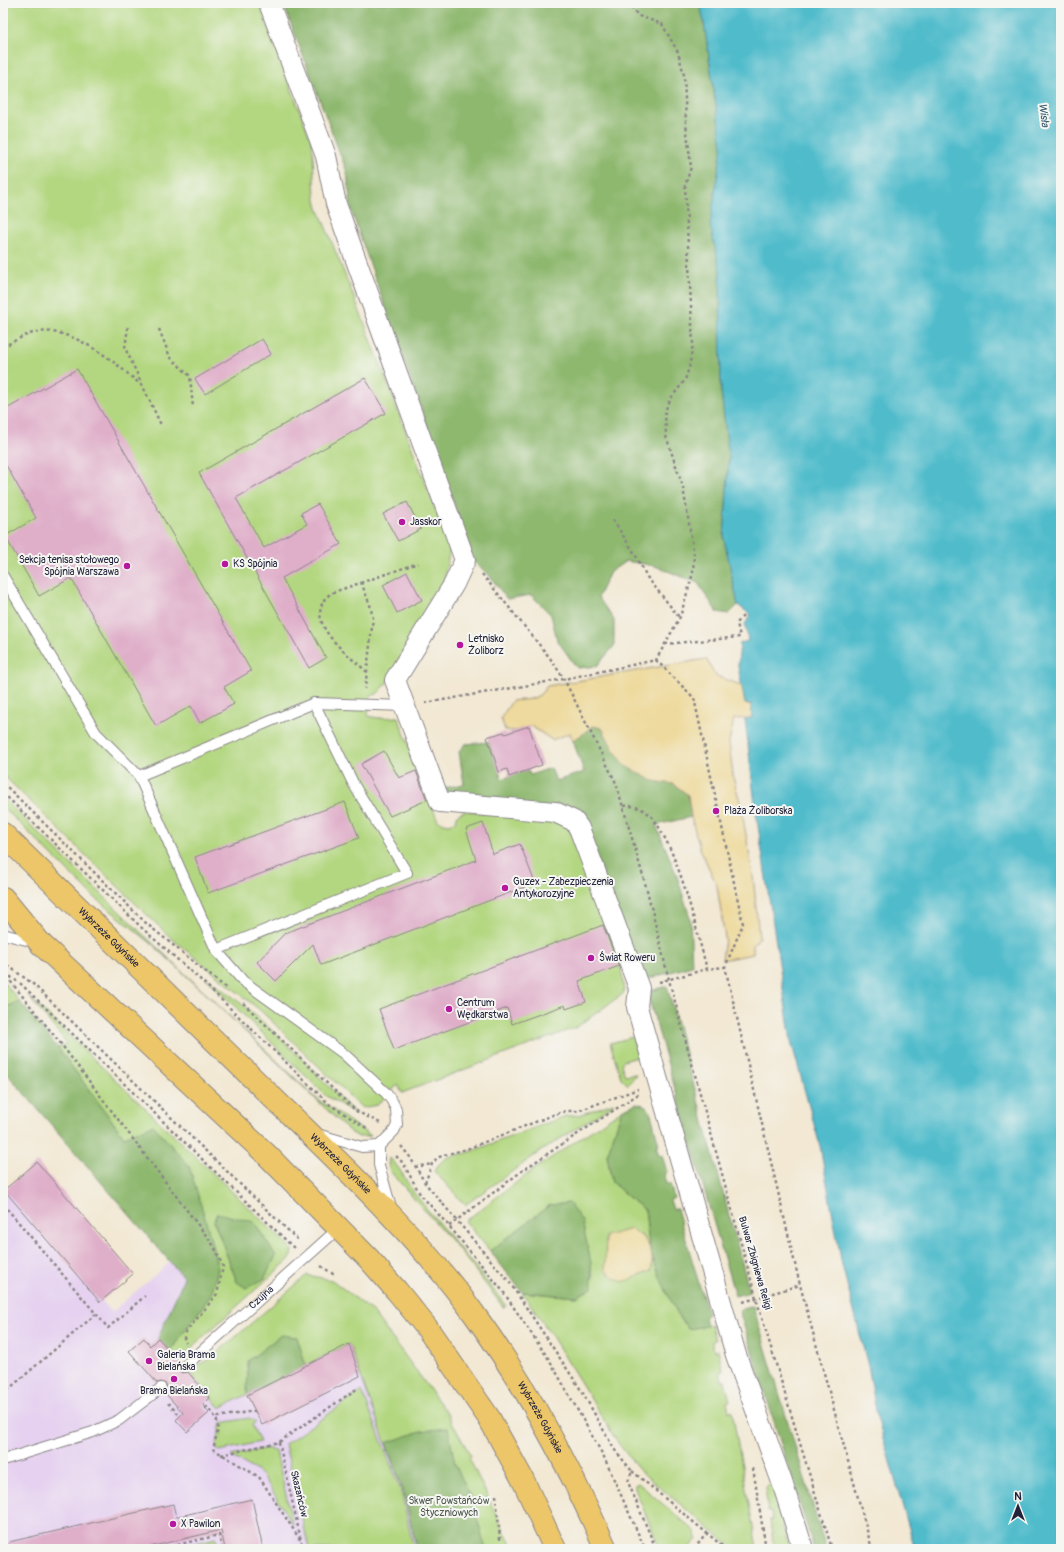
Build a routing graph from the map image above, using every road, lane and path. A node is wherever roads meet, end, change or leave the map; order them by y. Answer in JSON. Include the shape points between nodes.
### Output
{"nodes":[{"id":1,"x":269,"y":3,"type":"edge"},
{"id":2,"x":627,"y":3,"type":"edge"},
{"id":3,"x":128,"y":327,"type":"dead end"},
{"id":4,"x":159,"y":329,"type":"dead end"},
{"id":5,"x":3,"y":347,"type":"edge"},
{"id":6,"x":141,"y":385,"type":"junction"},
{"id":7,"x":193,"y":408,"type":"dead end"},
{"id":8,"x":160,"y":425,"type":"dead end"},
{"id":9,"x":613,"y":520,"type":"dead end"},
{"id":10,"x":418,"y":563,"type":"dead end"},
{"id":11,"x":3,"y":576,"type":"edge"},
{"id":12,"x":485,"y":577,"type":"dead end"},
{"id":13,"x":361,"y":582,"type":"junction"},
{"id":14,"x":742,"y":616,"type":"dead end"},
{"id":15,"x":680,"y":617,"type":"junction"},
{"id":16,"x":664,"y":644,"type":"junction"},
{"id":17,"x":656,"y":660,"type":"junction"},
{"id":18,"x":367,"y":672,"type":"junction"},
{"id":19,"x":564,"y":679,"type":"junction"},
{"id":20,"x":314,"y":703,"type":"junction"},
{"id":21,"x":363,"y":705,"type":"junction"},
{"id":22,"x":404,"y":706,"type":"junction"},
{"id":23,"x":139,"y":776,"type":"junction"},
{"id":24,"x":3,"y":793,"type":"edge"},
{"id":25,"x":624,"y":806,"type":"junction"},
{"id":26,"x":3,"y":834,"type":"edge"},
{"id":27,"x":3,"y":898,"type":"edge"},
{"id":28,"x":3,"y":918,"type":"edge"},
{"id":29,"x":3,"y":934,"type":"edge"},
{"id":30,"x":42,"y":944,"type":"junction"},
{"id":31,"x":216,"y":950,"type":"junction"},
{"id":32,"x":3,"y":962,"type":"edge"},
{"id":33,"x":725,"y":967,"type":"junction"},
{"id":34,"x":707,"y":969,"type":"junction"},
{"id":35,"x":3,"y":972,"type":"edge"},
{"id":36,"x":669,"y":980,"type":"junction"},
{"id":37,"x":639,"y":988,"type":"junction"},
{"id":38,"x":658,"y":1082,"type":"junction"},
{"id":39,"x":306,"y":1130,"type":"junction"},
{"id":40,"x":381,"y":1144,"type":"junction"},
{"id":41,"x":432,"y":1164,"type":"junction"},
{"id":42,"x":415,"y":1167,"type":"dead end"},
{"id":43,"x":425,"y":1183,"type":"dead end"},
{"id":44,"x":3,"y":1204,"type":"edge"},
{"id":45,"x":396,"y":1221,"type":"junction"},
{"id":46,"x":449,"y":1226,"type":"junction"},
{"id":47,"x":339,"y":1228,"type":"junction"},
{"id":48,"x":310,"y":1256,"type":"junction"},
{"id":49,"x":800,"y":1285,"type":"junction"},
{"id":50,"x":145,"y":1296,"type":"dead end"},
{"id":51,"x":756,"y":1298,"type":"junction"},
{"id":52,"x":722,"y":1308,"type":"junction"},
{"id":53,"x":96,"y":1314,"type":"junction"},
{"id":54,"x":198,"y":1356,"type":"junction"},
{"id":55,"x":184,"y":1367,"type":"dead end"},
{"id":56,"x":161,"y":1388,"type":"dead end"},
{"id":57,"x":358,"y":1388,"type":"dead end"},
{"id":58,"x":3,"y":1394,"type":"edge"},
{"id":59,"x":205,"y":1408,"type":"dead end"},
{"id":60,"x":255,"y":1411,"type":"dead end"},
{"id":61,"x":217,"y":1417,"type":"junction"},
{"id":62,"x":279,"y":1442,"type":"junction"},
{"id":63,"x":220,"y":1455,"type":"junction"},
{"id":64,"x":3,"y":1460,"type":"edge"},
{"id":65,"x":632,"y":1471,"type":"dead end"},
{"id":66,"x":496,"y":1495,"type":"dead end"},
{"id":67,"x":707,"y":1533,"type":"junction"},
{"id":68,"x":302,"y":1541,"type":"junction"},
{"id":69,"x":160,"y":1549,"type":"edge"},
{"id":70,"x":222,"y":1549,"type":"edge"},
{"id":71,"x":303,"y":1549,"type":"edge"},
{"id":72,"x":501,"y":1549,"type":"edge"},
{"id":73,"x":555,"y":1549,"type":"edge"},
{"id":74,"x":606,"y":1549,"type":"edge"},
{"id":75,"x":644,"y":1549,"type":"edge"},
{"id":76,"x":694,"y":1549,"type":"edge"},
{"id":77,"x":726,"y":1549,"type":"edge"},
{"id":78,"x":802,"y":1549,"type":"edge"},
{"id":79,"x":832,"y":1549,"type":"edge"},
{"id":80,"x":872,"y":1549,"type":"edge"}],
"edges":[{"from":1,"to":22,"type":"street","via":[[326,156],[336,204],[465,560],[454,584],[395,680]]},
{"from":2,"to":15,"type":"path","via":[[639,16],[662,24],[678,52],[684,75],[691,167],[686,186],[693,344],[685,380],[671,398],[665,411],[666,436],[683,487],[694,555],[693,573]]},
{"from":3,"to":6,"type":"path","via":[[125,348]]},
{"from":4,"to":7,"type":"path","via":[[170,357],[190,376]]},
{"from":5,"to":6,"type":"path","via":[[36,332],[69,336],[91,347]]},
{"from":6,"to":8,"type":"path"},
{"from":9,"to":15,"type":"path","via":[[647,578]]},
{"from":10,"to":13,"type":"path"},
{"from":11,"to":23,"type":"lane","via":[[96,733]]},
{"from":12,"to":19,"type":"path","name":"Bulwar Zbigniewa Religi"},
{"from":13,"to":18,"type":"path","via":[[373,618]]},
{"from":13,"to":18,"type":"path","via":[[331,592],[322,603],[321,613],[323,625],[331,639]]},
{"from":14,"to":16,"type":"path","via":[[737,623],[740,637]]},
{"from":15,"to":16,"type":"path"},
{"from":16,"to":17,"type":"path"},
{"from":17,"to":19,"type":"path"},
{"from":17,"to":33,"type":"path","via":[[694,698],[696,705],[743,924]]},
{"from":18,"to":21,"type":"path"},
{"from":19,"to":22,"type":"path"},
{"from":19,"to":25,"type":"path","name":"Bulwar Zbigniewa Religi","via":[[616,783]]},
{"from":20,"to":21,"type":"lane"},
{"from":20,"to":23,"type":"lane"},
{"from":20,"to":31,"type":"lane","via":[[354,785],[407,873]]},
{"from":21,"to":22,"type":"lane"},
{"from":22,"to":37,"type":"street","via":[[440,802],[555,812],[574,821]]},
{"from":23,"to":31,"type":"lane"},
{"from":24,"to":40,"type":"path","via":[[329,1104],[373,1133]]},
{"from":25,"to":34,"type":"path","via":[[633,805],[644,810],[655,820],[679,870]]},
{"from":25,"to":36,"type":"path","name":"Bulwar Zbigniewa Religi"},
{"from":26,"to":39,"type":"main road","name":"Wybrzeże Gdyńskie"},
{"from":27,"to":30,"type":"main road"},
{"from":28,"to":30,"type":"main road"},
{"from":29,"to":30,"type":"lane"},
{"from":30,"to":47,"type":"main road","via":[[265,1153]]},
{"from":31,"to":40,"type":"lane","via":[[243,981],[344,1054],[386,1093],[396,1109],[397,1125]]},
{"from":32,"to":48,"type":"path","via":[[33,984],[302,1244]]},
{"from":33,"to":34,"type":"path"},
{"from":33,"to":49,"type":"path"},
{"from":34,"to":36,"type":"path"},
{"from":35,"to":48,"type":"path","via":[[20,984],[300,1254]]},
{"from":35,"to":54,"type":"path","via":[[61,1044],[214,1246],[223,1267],[217,1294],[184,1338]]},
{"from":36,"to":37,"type":"path"},
{"from":36,"to":51,"type":"path","name":"Bulwar Zbigniewa Religi"},
{"from":37,"to":38,"type":"street","via":[[637,1007]]},
{"from":38,"to":41,"type":"path","via":[[578,1111],[553,1115],[466,1149],[444,1154]]},
{"from":38,"to":46,"type":"path","via":[[526,1168]]},
{"from":38,"to":52,"type":"street"},
{"from":39,"to":40,"type":"lane","via":[[362,1147]]},
{"from":39,"to":45,"type":"main road","name":"Wybrzeże Gdyńskie"},
{"from":40,"to":45,"type":"lane","via":[[381,1172]]},
{"from":40,"to":46,"type":"path","via":[[403,1163],[420,1194]]},
{"from":41,"to":42,"type":"path"},
{"from":41,"to":43,"type":"path"},
{"from":44,"to":53,"type":"path"},
{"from":45,"to":74,"type":"main road","name":"Wybrzeże Gdyńskie","via":[[452,1285],[514,1371],[556,1444]]},
{"from":46,"to":75,"type":"path","via":[[502,1290],[550,1361],[604,1457]]},
{"from":47,"to":48,"type":"lane","name":"Czujna"},
{"from":47,"to":73,"type":"main road","via":[[369,1258],[427,1328],[473,1393],[523,1480]]},
{"from":48,"to":54,"type":"lane","name":"Czujna"},
{"from":49,"to":51,"type":"path"},
{"from":49,"to":80,"type":"path"},
{"from":50,"to":53,"type":"path","via":[[108,1328]]},
{"from":51,"to":52,"type":"path"},
{"from":51,"to":79,"type":"path","name":"Bulwar Zbigniewa Religi"},
{"from":52,"to":78,"type":"street","via":[[736,1355],[782,1482]]},
{"from":53,"to":58,"type":"path"},
{"from":54,"to":55,"type":"lane","name":"Czujna"},
{"from":56,"to":64,"type":"lane","via":[[124,1417],[93,1432]]},
{"from":57,"to":62,"type":"path"},
{"from":59,"to":61,"type":"path"},
{"from":60,"to":61,"type":"path"},
{"from":61,"to":63,"type":"path","via":[[213,1449]]},
{"from":62,"to":63,"type":"path"},
{"from":62,"to":68,"type":"path","name":"Skazańców"},
{"from":63,"to":68,"type":"path","via":[[242,1465],[259,1477]]},
{"from":65,"to":67,"type":"path"},
{"from":66,"to":72,"type":"path"},
{"from":67,"to":76,"type":"path"},
{"from":67,"to":77,"type":"path"},
{"from":68,"to":71,"type":"path","name":"Skazańców"},
{"from":69,"to":70,"type":"path","via":[[219,1535]]}]}
